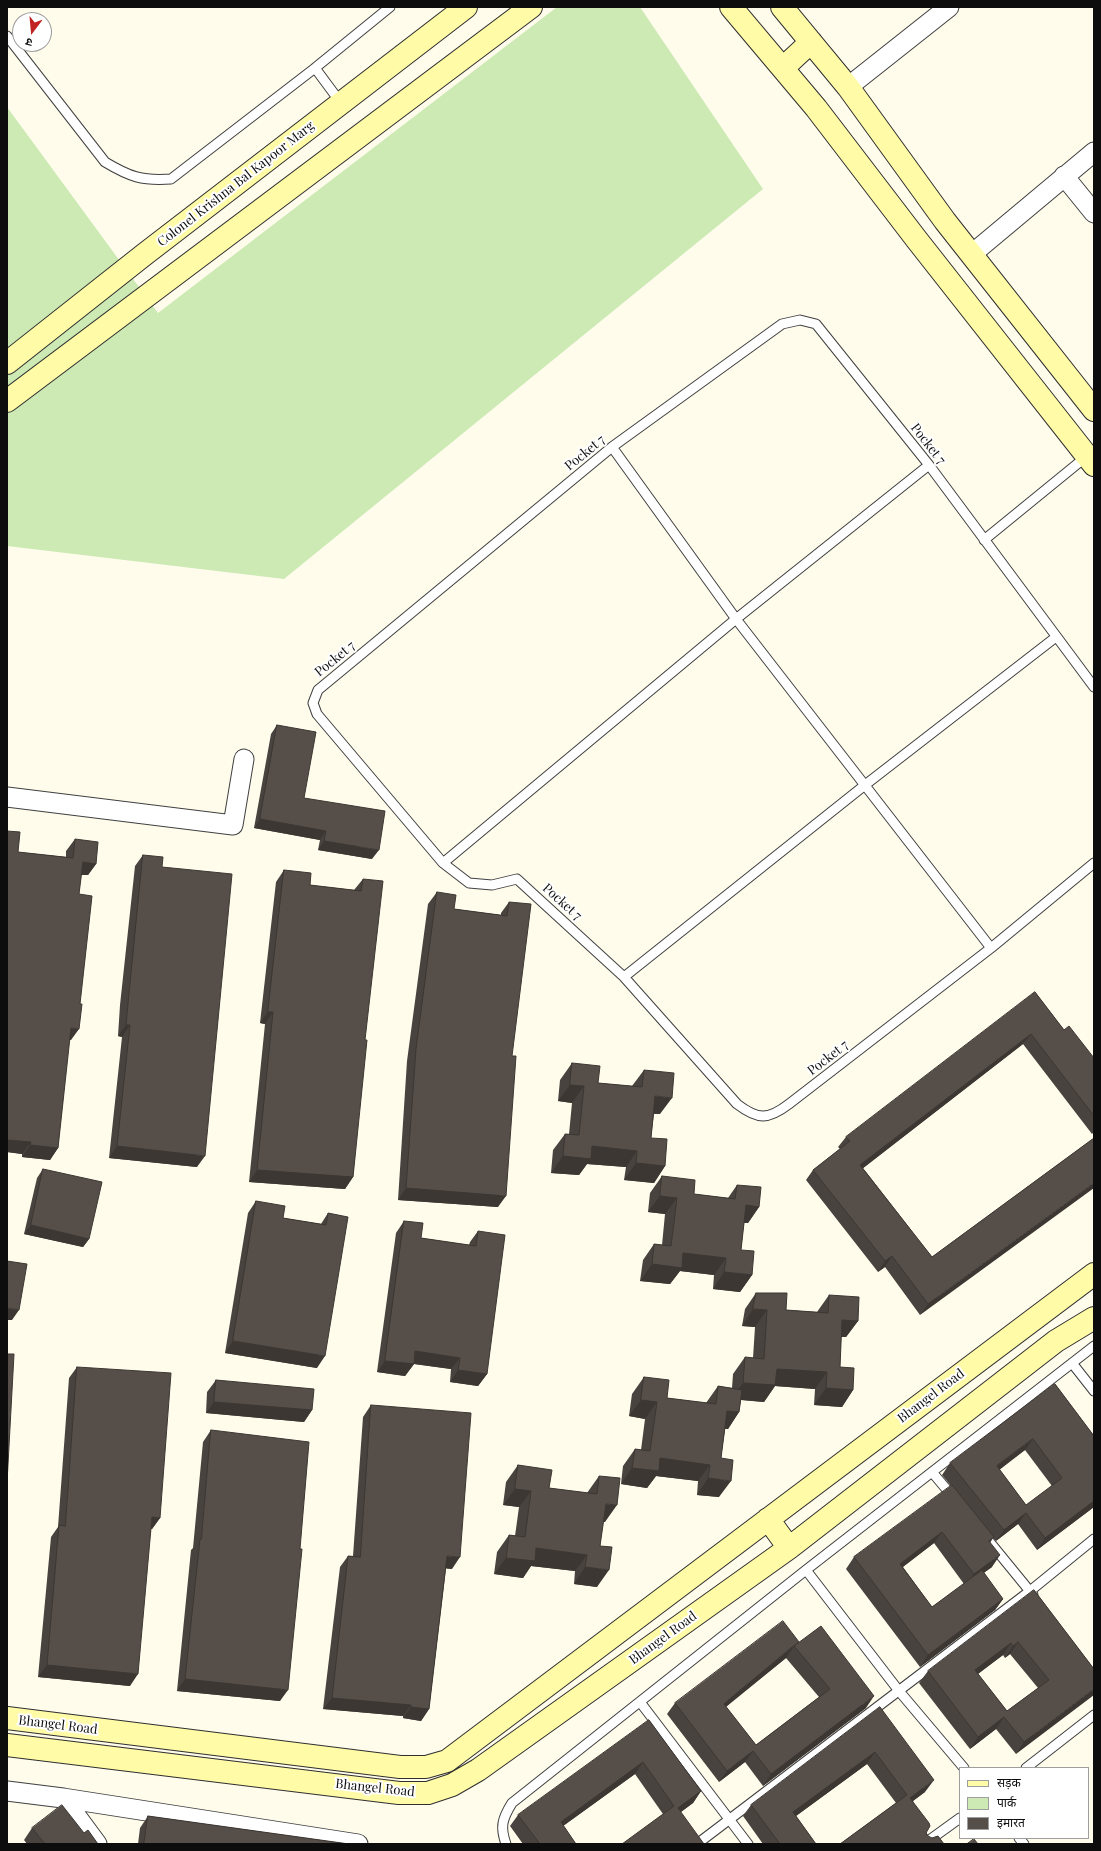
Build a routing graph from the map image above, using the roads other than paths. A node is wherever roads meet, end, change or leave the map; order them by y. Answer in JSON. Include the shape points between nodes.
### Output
{"nodes":[{"id":1,"x":390,"y":7,"type":"edge"},
{"id":2,"x":466,"y":7,"type":"edge"},
{"id":3,"x":531,"y":7,"type":"edge"},
{"id":4,"x":731,"y":7,"type":"edge"},
{"id":5,"x":782,"y":7,"type":"edge"},
{"id":6,"x":949,"y":7,"type":"edge"},
{"id":7,"x":7,"y":36,"type":"edge"},
{"id":8,"x":811,"y":42,"type":"junction"},
{"id":9,"x":315,"y":68,"type":"junction"},
{"id":10,"x":783,"y":68,"type":"junction"},
{"id":11,"x":848,"y":87,"type":"junction"},
{"id":12,"x":341,"y":103,"type":"junction"},
{"id":13,"x":1094,"y":152,"type":"edge"},
{"id":14,"x":1064,"y":176,"type":"junction"},
{"id":15,"x":1094,"y":213,"type":"edge"},
{"id":16,"x":945,"y":221,"type":"junction"},
{"id":17,"x":917,"y":240,"type":"junction"},
{"id":18,"x":972,"y":254,"type":"junction"},
{"id":19,"x":7,"y":363,"type":"edge"},
{"id":20,"x":7,"y":401,"type":"edge"},
{"id":21,"x":1094,"y":410,"type":"edge"},
{"id":22,"x":612,"y":447,"type":"junction"},
{"id":23,"x":1090,"y":461,"type":"edge"},
{"id":24,"x":929,"y":465,"type":"junction"},
{"id":25,"x":984,"y":540,"type":"junction"},
{"id":26,"x":736,"y":619,"type":"junction"},
{"id":27,"x":1056,"y":637,"type":"junction"},
{"id":28,"x":1094,"y":687,"type":"edge"},
{"id":29,"x":244,"y":759,"type":"dead end"},
{"id":30,"x":865,"y":785,"type":"junction"},
{"id":31,"x":7,"y":797,"type":"edge"},
{"id":32,"x":443,"y":862,"type":"junction"},
{"id":33,"x":1094,"y":863,"type":"edge"},
{"id":34,"x":991,"y":948,"type":"junction"},
{"id":35,"x":624,"y":977,"type":"junction"},
{"id":36,"x":1094,"y":1274,"type":"edge"},
{"id":37,"x":1037,"y":1316,"type":"junction"},
{"id":38,"x":1094,"y":1318,"type":"edge"},
{"id":39,"x":1056,"y":1341,"type":"junction"},
{"id":40,"x":1094,"y":1346,"type":"edge"},
{"id":41,"x":1072,"y":1362,"type":"junction"},
{"id":42,"x":1094,"y":1391,"type":"edge"},
{"id":43,"x":932,"y":1472,"type":"junction"},
{"id":44,"x":957,"y":1502,"type":"edge"},
{"id":45,"x":768,"y":1519,"type":"junction"},
{"id":46,"x":976,"y":1526,"type":"edge"},
{"id":47,"x":1094,"y":1539,"type":"edge"},
{"id":48,"x":789,"y":1548,"type":"junction"},
{"id":49,"x":806,"y":1570,"type":"junction"},
{"id":50,"x":1030,"y":1591,"type":"junction"},
{"id":51,"x":1039,"y":1603,"type":"edge"},
{"id":52,"x":899,"y":1691,"type":"junction"},
{"id":53,"x":640,"y":1702,"type":"junction"},
{"id":54,"x":1094,"y":1715,"type":"edge"},
{"id":55,"x":7,"y":1718,"type":"edge"},
{"id":56,"x":7,"y":1745,"type":"edge"},
{"id":57,"x":963,"y":1767,"type":"edge"},
{"id":58,"x":1027,"y":1767,"type":"edge"},
{"id":59,"x":7,"y":1791,"type":"edge"},
{"id":60,"x":63,"y":1798,"type":"junction"},
{"id":61,"x":959,"y":1819,"type":"edge"},
{"id":62,"x":729,"y":1820,"type":"junction"},
{"id":63,"x":97,"y":1844,"type":"edge"},
{"id":64,"x":358,"y":1844,"type":"edge"},
{"id":65,"x":506,"y":1844,"type":"edge"},
{"id":66,"x":697,"y":1844,"type":"edge"},
{"id":67,"x":748,"y":1844,"type":"edge"},
{"id":68,"x":924,"y":1844,"type":"edge"}],
"edges":[{"from":1,"to":9,"type":"lane"},
{"from":2,"to":12,"type":"street","name":"Colonel Krishna Bal Kapoor Marg"},
{"from":3,"to":20,"type":"street"},
{"from":4,"to":10,"type":"street"},
{"from":5,"to":8,"type":"street"},
{"from":6,"to":11,"type":"street"},
{"from":7,"to":9,"type":"lane","via":[[105,162],[126,175],[150,180],[171,179]]},
{"from":8,"to":10,"type":"street"},
{"from":8,"to":11,"type":"street"},
{"from":9,"to":12,"type":"lane"},
{"from":10,"to":17,"type":"street"},
{"from":11,"to":16,"type":"street"},
{"from":12,"to":19,"type":"street","name":"Colonel Krishna Bal Kapoor Marg"},
{"from":13,"to":14,"type":"street"},
{"from":14,"to":15,"type":"street"},
{"from":14,"to":18,"type":"street"},
{"from":16,"to":17,"type":"street"},
{"from":16,"to":18,"type":"street"},
{"from":17,"to":23,"type":"street"},
{"from":18,"to":21,"type":"street"},
{"from":22,"to":24,"type":"lane","name":"Pocket 7","via":[[782,324],[800,320],[816,324]]},
{"from":22,"to":26,"type":"lane"},
{"from":22,"to":32,"type":"lane","name":"Pocket 7","via":[[318,690],[313,703],[317,714]]},
{"from":23,"to":25,"type":"lane"},
{"from":24,"to":25,"type":"lane","name":"Pocket 7"},
{"from":24,"to":26,"type":"lane"},
{"from":25,"to":27,"type":"lane","name":"Pocket 7"},
{"from":26,"to":30,"type":"lane"},
{"from":26,"to":32,"type":"lane"},
{"from":27,"to":28,"type":"lane","name":"Pocket 7"},
{"from":27,"to":30,"type":"lane"},
{"from":29,"to":31,"type":"street","via":[[233,825]]},
{"from":30,"to":34,"type":"lane"},
{"from":30,"to":35,"type":"lane"},
{"from":32,"to":35,"type":"lane","name":"Pocket 7","via":[[469,883],[492,886],[517,879]]},
{"from":33,"to":34,"type":"lane","name":"Pocket 7"},
{"from":34,"to":35,"type":"lane","name":"Pocket 7","via":[[778,1113],[762,1117],[737,1104]]},
{"from":36,"to":37,"type":"street","name":"Bhangel Road"},
{"from":37,"to":39,"type":"street"},
{"from":37,"to":45,"type":"street","name":"Bhangel Road"},
{"from":38,"to":39,"type":"street","name":"Bhangel Road"},
{"from":39,"to":48,"type":"street","name":"Bhangel Road"},
{"from":40,"to":41,"type":"lane"},
{"from":41,"to":42,"type":"lane"},
{"from":41,"to":43,"type":"lane"},
{"from":43,"to":44,"type":"lane"},
{"from":43,"to":49,"type":"lane"},
{"from":45,"to":48,"type":"street"},
{"from":45,"to":55,"type":"street","name":"Bhangel Road","via":[[447,1761],[426,1767],[392,1766]]},
{"from":46,"to":50,"type":"lane"},
{"from":47,"to":50,"type":"lane"},
{"from":48,"to":56,"type":"street","name":"Bhangel Road","via":[[478,1770],[452,1785],[428,1793],[399,1793]]},
{"from":49,"to":52,"type":"lane"},
{"from":49,"to":53,"type":"lane"},
{"from":50,"to":51,"type":"lane"},
{"from":50,"to":52,"type":"lane"},
{"from":52,"to":57,"type":"lane"},
{"from":52,"to":62,"type":"lane"},
{"from":53,"to":62,"type":"lane"},
{"from":53,"to":65,"type":"lane","via":[[512,1803],[504,1815],[501,1832]]},
{"from":54,"to":58,"type":"lane"},
{"from":59,"to":60,"type":"street"},
{"from":60,"to":63,"type":"street"},
{"from":60,"to":64,"type":"street"},
{"from":61,"to":68,"type":"lane"},
{"from":62,"to":66,"type":"lane"},
{"from":62,"to":67,"type":"lane"}]}
